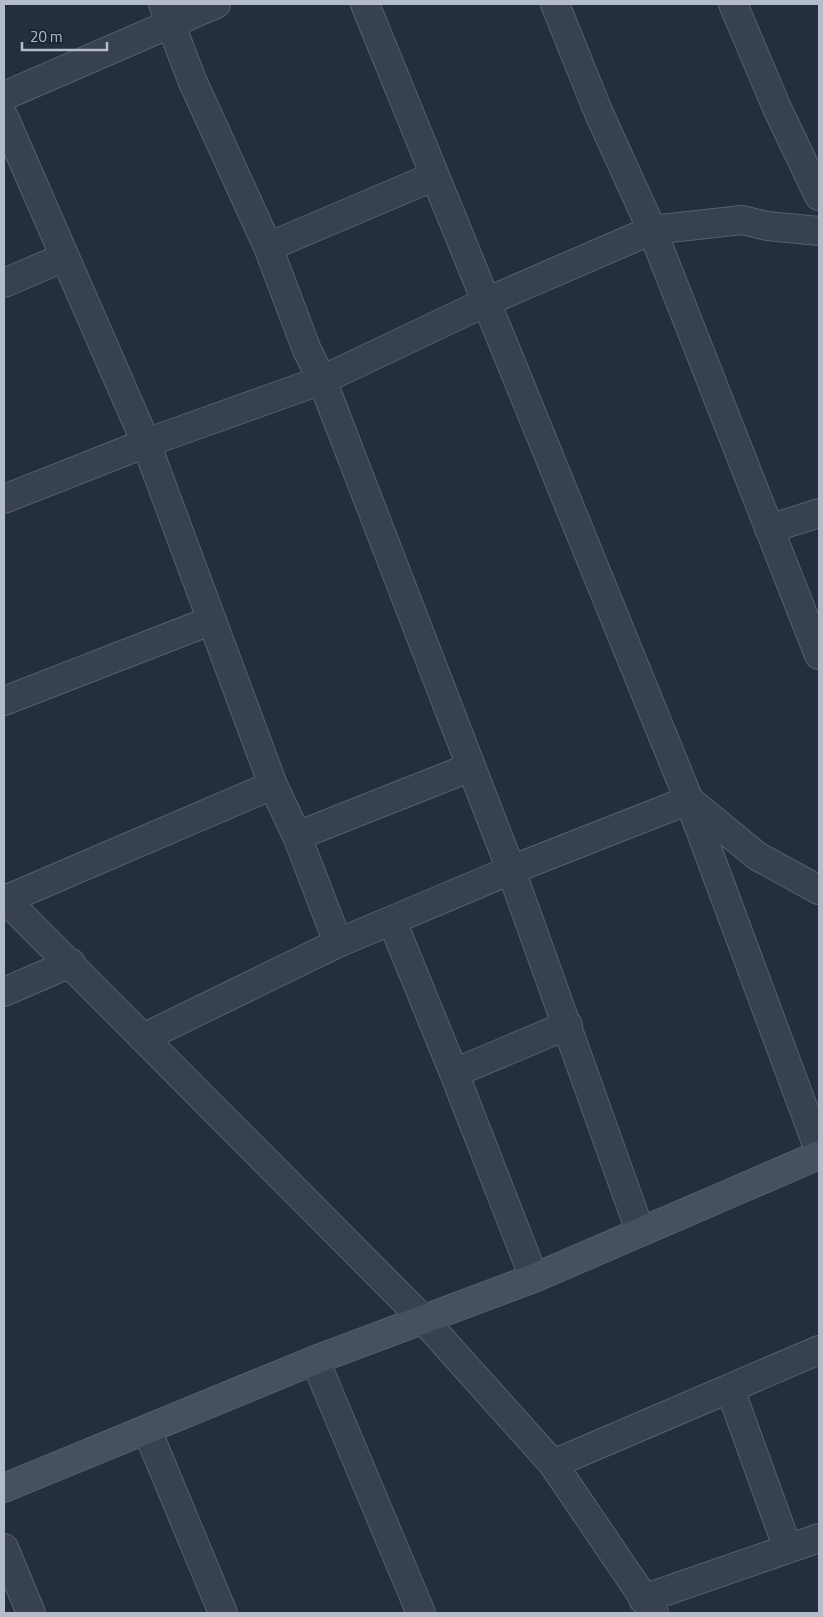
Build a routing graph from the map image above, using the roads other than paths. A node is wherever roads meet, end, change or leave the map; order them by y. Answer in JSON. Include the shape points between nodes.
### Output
{"nodes":[{"id":1,"x":216,"y":4,"type":"edge"},
{"id":2,"x":365,"y":4,"type":"edge"},
{"id":3,"x":555,"y":4,"type":"edge"},
{"id":4,"x":732,"y":4,"type":"edge"},
{"id":5,"x":167,"y":14,"type":"edge"},
{"id":6,"x":4,"y":96,"type":"edge"},
{"id":7,"x":4,"y":117,"type":"edge"},
{"id":8,"x":435,"y":176,"type":"junction"},
{"id":9,"x":819,"y":196,"type":"edge"},
{"id":10,"x":652,"y":230,"type":"junction"},
{"id":11,"x":819,"y":231,"type":"edge"},
{"id":12,"x":268,"y":247,"type":"junction"},
{"id":13,"x":65,"y":257,"type":"junction"},
{"id":14,"x":4,"y":283,"type":"edge"},
{"id":15,"x":486,"y":302,"type":"junction"},
{"id":16,"x":322,"y":380,"type":"junction"},
{"id":17,"x":146,"y":443,"type":"junction"},
{"id":18,"x":4,"y":499,"type":"edge"},
{"id":19,"x":819,"y":513,"type":"edge"},
{"id":20,"x":769,"y":529,"type":"junction"},
{"id":21,"x":810,"y":618,"type":"edge"},
{"id":22,"x":210,"y":620,"type":"junction"},
{"id":23,"x":819,"y":655,"type":"edge"},
{"id":24,"x":4,"y":701,"type":"edge"},
{"id":25,"x":472,"y":767,"type":"junction"},
{"id":26,"x":273,"y":785,"type":"junction"},
{"id":27,"x":690,"y":800,"type":"junction"},
{"id":28,"x":296,"y":836,"type":"junction"},
{"id":29,"x":511,"y":870,"type":"junction"},
{"id":30,"x":819,"y":890,"type":"edge"},
{"id":31,"x":5,"y":899,"type":"edge"},
{"id":32,"x":392,"y":922,"type":"junction"},
{"id":33,"x":338,"y":942,"type":"junction"},
{"id":34,"x":71,"y":963,"type":"junction"},
{"id":35,"x":4,"y":992,"type":"edge"},
{"id":36,"x":568,"y":1025,"type":"junction"},
{"id":37,"x":143,"y":1038,"type":"junction"},
{"id":38,"x":454,"y":1073,"type":"junction"},
{"id":39,"x":819,"y":1150,"type":"edge"},
{"id":40,"x":819,"y":1155,"type":"edge"},
{"id":41,"x":640,"y":1231,"type":"junction"},
{"id":42,"x":534,"y":1278,"type":"junction"},
{"id":43,"x":423,"y":1319,"type":"junction"},
{"id":44,"x":819,"y":1350,"type":"edge"},
{"id":45,"x":315,"y":1360,"type":"junction"},
{"id":46,"x":730,"y":1389,"type":"junction"},
{"id":47,"x":147,"y":1430,"type":"junction"},
{"id":48,"x":554,"y":1464,"type":"junction"},
{"id":49,"x":4,"y":1488,"type":"edge"},
{"id":50,"x":819,"y":1538,"type":"edge"},
{"id":51,"x":4,"y":1548,"type":"edge"},
{"id":52,"x":788,"y":1549,"type":"junction"},
{"id":53,"x":648,"y":1606,"type":"edge"},
{"id":54,"x":31,"y":1613,"type":"edge"},
{"id":55,"x":223,"y":1613,"type":"edge"},
{"id":56,"x":421,"y":1613,"type":"edge"}],
"edges":[{"from":1,"to":5,"type":"street"},
{"from":2,"to":8,"type":"street"},
{"from":3,"to":10,"type":"street","via":[[598,111]]},
{"from":4,"to":9,"type":"street"},
{"from":5,"to":6,"type":"street"},
{"from":5,"to":12,"type":"street","via":[[192,80]]},
{"from":7,"to":13,"type":"street"},
{"from":8,"to":12,"type":"street"},
{"from":8,"to":15,"type":"street"},
{"from":10,"to":11,"type":"street","via":[[742,220]]},
{"from":10,"to":15,"type":"street"},
{"from":10,"to":20,"type":"street"},
{"from":12,"to":16,"type":"street"},
{"from":13,"to":14,"type":"street"},
{"from":13,"to":17,"type":"street"},
{"from":15,"to":16,"type":"street"},
{"from":15,"to":27,"type":"street"},
{"from":16,"to":17,"type":"street"},
{"from":16,"to":25,"type":"street"},
{"from":17,"to":18,"type":"street"},
{"from":17,"to":22,"type":"street"},
{"from":19,"to":20,"type":"street"},
{"from":20,"to":21,"type":"street"},
{"from":21,"to":23,"type":"street"},
{"from":22,"to":24,"type":"street"},
{"from":22,"to":26,"type":"street"},
{"from":25,"to":28,"type":"street"},
{"from":25,"to":29,"type":"street"},
{"from":26,"to":28,"type":"street"},
{"from":26,"to":31,"type":"street"},
{"from":27,"to":29,"type":"street"},
{"from":27,"to":30,"type":"street","via":[[757,856]]},
{"from":27,"to":39,"type":"street"},
{"from":28,"to":33,"type":"street"},
{"from":29,"to":32,"type":"street"},
{"from":29,"to":36,"type":"street"},
{"from":31,"to":34,"type":"street"},
{"from":32,"to":33,"type":"street"},
{"from":32,"to":38,"type":"street"},
{"from":33,"to":37,"type":"street"},
{"from":34,"to":35,"type":"street"},
{"from":34,"to":37,"type":"street"},
{"from":36,"to":38,"type":"street"},
{"from":36,"to":41,"type":"street"},
{"from":37,"to":43,"type":"street"},
{"from":38,"to":42,"type":"street"},
{"from":40,"to":41,"type":"street"},
{"from":41,"to":42,"type":"street"},
{"from":42,"to":43,"type":"street"},
{"from":43,"to":45,"type":"street"},
{"from":43,"to":48,"type":"street"},
{"from":44,"to":46,"type":"street"},
{"from":45,"to":47,"type":"street"},
{"from":45,"to":56,"type":"street"},
{"from":46,"to":48,"type":"street"},
{"from":46,"to":52,"type":"street"},
{"from":47,"to":49,"type":"street"},
{"from":47,"to":55,"type":"street"},
{"from":48,"to":53,"type":"street"},
{"from":50,"to":52,"type":"street"},
{"from":51,"to":54,"type":"street"},
{"from":52,"to":53,"type":"street"}]}
